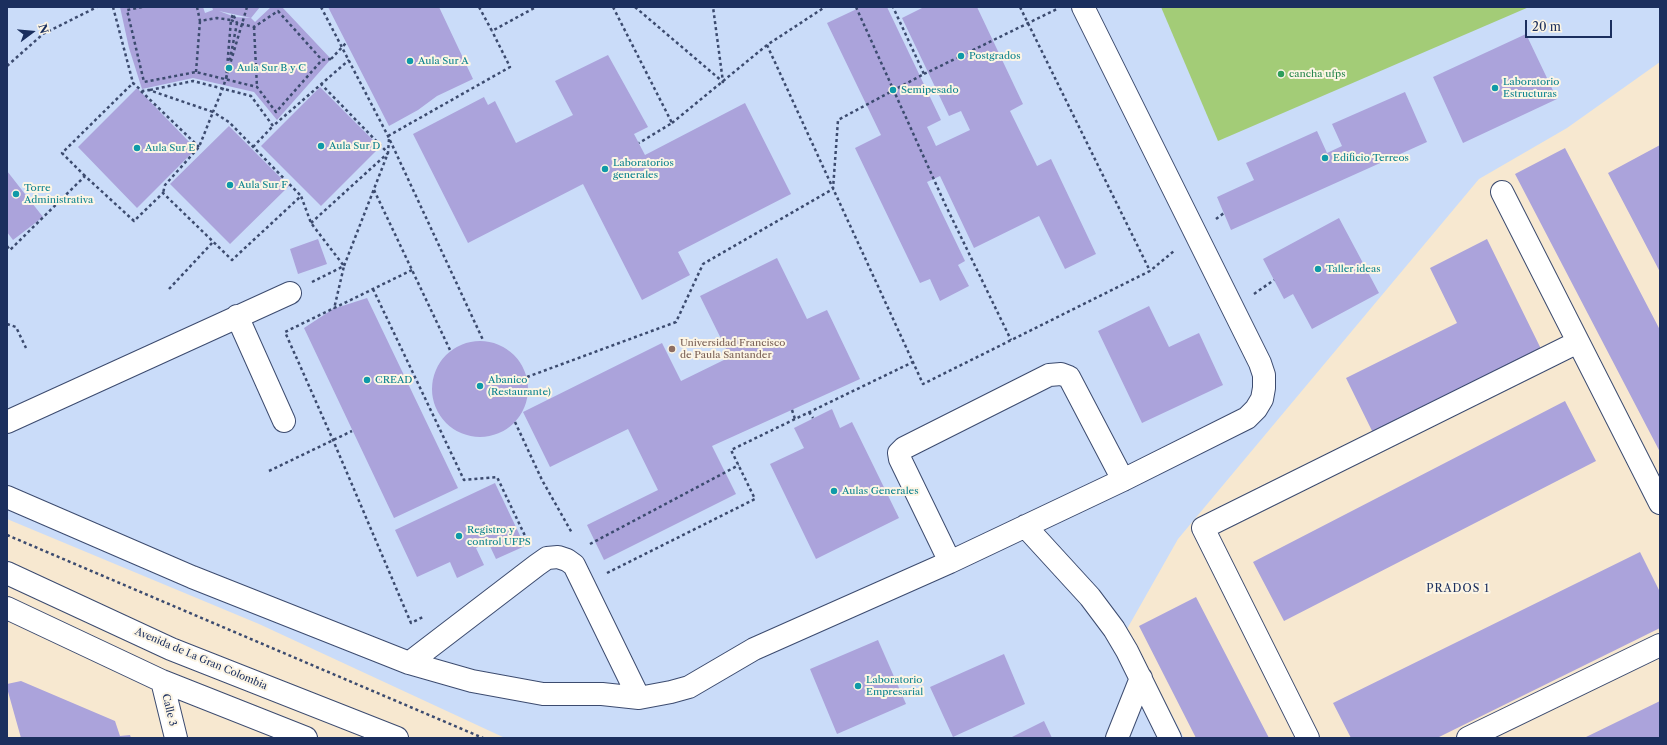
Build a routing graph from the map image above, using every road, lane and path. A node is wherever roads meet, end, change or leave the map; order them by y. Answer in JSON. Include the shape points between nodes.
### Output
{"nodes":[{"id":1,"x":97,"y":7,"type":"edge"},
{"id":2,"x":113,"y":7,"type":"edge"},
{"id":3,"x":142,"y":7,"type":"edge"},
{"id":4,"x":197,"y":7,"type":"edge"},
{"id":5,"x":247,"y":7,"type":"edge"},
{"id":6,"x":321,"y":7,"type":"edge"},
{"id":7,"x":479,"y":7,"type":"edge"},
{"id":8,"x":536,"y":7,"type":"edge"},
{"id":9,"x":613,"y":7,"type":"edge"},
{"id":10,"x":635,"y":7,"type":"edge"},
{"id":11,"x":713,"y":7,"type":"edge"},
{"id":12,"x":825,"y":7,"type":"edge"},
{"id":13,"x":893,"y":7,"type":"edge"},
{"id":14,"x":1020,"y":7,"type":"edge"},
{"id":15,"x":1061,"y":7,"type":"edge"},
{"id":16,"x":1083,"y":7,"type":"edge"},
{"id":17,"x":856,"y":8,"type":"edge"},
{"id":18,"x":231,"y":20,"type":"junction"},
{"id":19,"x":200,"y":21,"type":"junction"},
{"id":20,"x":237,"y":23,"type":"junction"},
{"id":21,"x":1028,"y":24,"type":"junction"},
{"id":22,"x":254,"y":27,"type":"junction"},
{"id":23,"x":492,"y":31,"type":"junction"},
{"id":24,"x":346,"y":43,"type":"dead end"},
{"id":25,"x":767,"y":45,"type":"junction"},
{"id":26,"x":322,"y":60,"type":"junction"},
{"id":27,"x":349,"y":60,"type":"junction"},
{"id":28,"x":7,"y":66,"type":"edge"},
{"id":29,"x":196,"y":72,"type":"junction"},
{"id":30,"x":924,"y":74,"type":"junction"},
{"id":31,"x":226,"y":80,"type":"junction"},
{"id":32,"x":723,"y":82,"type":"junction"},
{"id":33,"x":133,"y":83,"type":"junction"},
{"id":34,"x":321,"y":84,"type":"junction"},
{"id":35,"x":257,"y":87,"type":"junction"},
{"id":36,"x":223,"y":88,"type":"junction"},
{"id":37,"x":149,"y":90,"type":"junction"},
{"id":38,"x":894,"y":90,"type":"junction"},
{"id":39,"x":213,"y":112,"type":"junction"},
{"id":40,"x":672,"y":123,"type":"junction"},
{"id":41,"x":274,"y":126,"type":"junction"},
{"id":42,"x":388,"y":136,"type":"junction"},
{"id":43,"x":639,"y":143,"type":"dead end"},
{"id":44,"x":199,"y":147,"type":"junction"},
{"id":45,"x":253,"y":147,"type":"junction"},
{"id":46,"x":388,"y":153,"type":"junction"},
{"id":47,"x":85,"y":176,"type":"junction"},
{"id":48,"x":833,"y":189,"type":"junction"},
{"id":49,"x":374,"y":190,"type":"junction"},
{"id":50,"x":1502,"y":192,"type":"dead end"},
{"id":51,"x":163,"y":193,"type":"junction"},
{"id":52,"x":301,"y":196,"type":"junction"},
{"id":53,"x":311,"y":223,"type":"junction"},
{"id":54,"x":213,"y":242,"type":"junction"},
{"id":55,"x":7,"y":246,"type":"edge"},
{"id":56,"x":344,"y":266,"type":"junction"},
{"id":57,"x":412,"y":270,"type":"junction"},
{"id":58,"x":1274,"y":280,"type":"dead end"},
{"id":59,"x":169,"y":289,"type":"dead end"},
{"id":60,"x":373,"y":289,"type":"junction"},
{"id":61,"x":290,"y":293,"type":"joint"},
{"id":62,"x":1249,"y":297,"type":"dead end"},
{"id":63,"x":334,"y":309,"type":"junction"},
{"id":64,"x":238,"y":316,"type":"junction"},
{"id":65,"x":7,"y":324,"type":"edge"},
{"id":66,"x":483,"y":340,"type":"dead end"},
{"id":67,"x":1011,"y":340,"type":"junction"},
{"id":68,"x":1578,"y":342,"type":"junction"},
{"id":69,"x":26,"y":348,"type":"dead end"},
{"id":70,"x":450,"y":350,"type":"dead end"},
{"id":71,"x":913,"y":362,"type":"junction"},
{"id":72,"x":528,"y":377,"type":"dead end"},
{"id":73,"x":792,"y":410,"type":"dead end"},
{"id":74,"x":809,"y":412,"type":"junction"},
{"id":75,"x":813,"y":418,"type":"dead end"},
{"id":76,"x":795,"y":419,"type":"junction"},
{"id":77,"x":7,"y":422,"type":"edge"},
{"id":78,"x":284,"y":422,"type":"dead end"},
{"id":79,"x":515,"y":422,"type":"dead end"},
{"id":80,"x":352,"y":431,"type":"dead end"},
{"id":81,"x":333,"y":440,"type":"junction"},
{"id":82,"x":738,"y":465,"type":"junction"},
{"id":83,"x":269,"y":471,"type":"dead end"},
{"id":84,"x":1123,"y":480,"type":"junction"},
{"id":85,"x":7,"y":496,"type":"edge"},
{"id":86,"x":1660,"y":503,"type":"edge"},
{"id":87,"x":1025,"y":526,"type":"junction"},
{"id":88,"x":7,"y":535,"type":"edge"},
{"id":89,"x":573,"y":535,"type":"dead end"},
{"id":90,"x":595,"y":542,"type":"dead end"},
{"id":91,"x":529,"y":545,"type":"dead end"},
{"id":92,"x":950,"y":562,"type":"junction"},
{"id":93,"x":7,"y":573,"type":"edge"},
{"id":94,"x":604,"y":575,"type":"dead end"},
{"id":95,"x":7,"y":608,"type":"edge"},
{"id":96,"x":425,"y":616,"type":"dead end"},
{"id":97,"x":1660,"y":645,"type":"edge"},
{"id":98,"x":409,"y":663,"type":"junction"},
{"id":99,"x":1140,"y":678,"type":"junction"},
{"id":100,"x":162,"y":681,"type":"junction"},
{"id":101,"x":639,"y":698,"type":"junction"},
{"id":102,"x":176,"y":738,"type":"edge"},
{"id":103,"x":306,"y":738,"type":"edge"},
{"id":104,"x":397,"y":738,"type":"edge"},
{"id":105,"x":483,"y":738,"type":"edge"},
{"id":106,"x":1117,"y":738,"type":"edge"},
{"id":107,"x":1170,"y":738,"type":"edge"},
{"id":108,"x":1308,"y":738,"type":"edge"},
{"id":109,"x":1468,"y":738,"type":"edge"}],
"edges":[{"from":1,"to":28,"type":"path","via":[[43,34]]},
{"from":2,"to":33,"type":"path"},
{"from":3,"to":29,"type":"path","via":[[126,10],[144,82]]},
{"from":4,"to":19,"type":"path"},
{"from":5,"to":31,"type":"path"},
{"from":6,"to":27,"type":"path"},
{"from":7,"to":23,"type":"path"},
{"from":8,"to":23,"type":"path"},
{"from":9,"to":40,"type":"path"},
{"from":10,"to":32,"type":"path"},
{"from":11,"to":32,"type":"path"},
{"from":12,"to":25,"type":"path"},
{"from":13,"to":30,"type":"path"},
{"from":14,"to":21,"type":"path"},
{"from":15,"to":21,"type":"path"},
{"from":16,"to":84,"type":"street","via":[[1260,362],[1264,375],[1262,398],[1247,418]]},
{"from":17,"to":38,"type":"path"},
{"from":18,"to":19,"type":"path","via":[[217,18]]},
{"from":18,"to":20,"type":"path"},
{"from":18,"to":20,"type":"path","via":[[233,14]]},
{"from":18,"to":31,"type":"path"},
{"from":19,"to":29,"type":"path"},
{"from":20,"to":22,"type":"path"},
{"from":20,"to":31,"type":"path"},
{"from":21,"to":30,"type":"path"},
{"from":21,"to":67,"type":"path","via":[[1150,271]]},
{"from":22,"to":26,"type":"path","via":[[278,10]]},
{"from":22,"to":35,"type":"path"},
{"from":23,"to":42,"type":"path","via":[[510,67]]},
{"from":24,"to":26,"type":"path","bridge":true,"via":[[331,58]]},
{"from":25,"to":32,"type":"path"},
{"from":25,"to":48,"type":"path"},
{"from":26,"to":35,"type":"path","via":[[276,112]]},
{"from":27,"to":34,"type":"path"},
{"from":27,"to":42,"type":"path"},
{"from":29,"to":31,"type":"path"},
{"from":30,"to":38,"type":"path"},
{"from":31,"to":35,"type":"path"},
{"from":31,"to":36,"type":"path"},
{"from":32,"to":40,"type":"path"},
{"from":33,"to":37,"type":"path","via":[[142,90]]},
{"from":33,"to":44,"type":"path"},
{"from":33,"to":47,"type":"path","via":[[62,153]]},
{"from":34,"to":41,"type":"path"},
{"from":34,"to":46,"type":"path"},
{"from":36,"to":37,"type":"path","via":[[193,81]]},
{"from":36,"to":39,"type":"path"},
{"from":36,"to":41,"type":"path","via":[[251,96]]},
{"from":37,"to":39,"type":"path"},
{"from":38,"to":48,"type":"path","via":[[838,120]]},
{"from":38,"to":67,"type":"path","via":[[945,204]]},
{"from":39,"to":44,"type":"path"},
{"from":39,"to":45,"type":"path","via":[[229,122]]},
{"from":40,"to":43,"type":"path"},
{"from":41,"to":45,"type":"path"},
{"from":42,"to":46,"type":"path"},
{"from":42,"to":66,"type":"path"},
{"from":44,"to":51,"type":"path","via":[[165,185]]},
{"from":45,"to":52,"type":"path"},
{"from":46,"to":49,"type":"path"},
{"from":46,"to":53,"type":"path"},
{"from":47,"to":51,"type":"path","via":[[134,221]]},
{"from":47,"to":55,"type":"path","via":[[10,250]]},
{"from":48,"to":71,"type":"path"},
{"from":48,"to":72,"type":"path","via":[[704,264],[676,322]]},
{"from":49,"to":56,"type":"path"},
{"from":49,"to":57,"type":"path"},
{"from":50,"to":68,"type":"street"},
{"from":51,"to":54,"type":"path"},
{"from":52,"to":53,"type":"path"},
{"from":52,"to":54,"type":"path","via":[[232,260]]},
{"from":53,"to":56,"type":"path"},
{"from":54,"to":59,"type":"path"},
{"from":56,"to":61,"type":"path"},
{"from":56,"to":63,"type":"path"},
{"from":57,"to":60,"type":"path"},
{"from":57,"to":70,"type":"path"},
{"from":58,"to":62,"type":"path"},
{"from":60,"to":63,"type":"path"},
{"from":60,"to":91,"type":"path","via":[[464,480],[497,477]]},
{"from":61,"to":64,"type":"street"},
{"from":63,"to":81,"type":"path","via":[[285,332]]},
{"from":64,"to":77,"type":"street"},
{"from":64,"to":78,"type":"street"},
{"from":65,"to":69,"type":"path","via":[[16,327]]},
{"from":67,"to":71,"type":"path","via":[[923,384]]},
{"from":68,"to":86,"type":"street"},
{"from":68,"to":108,"type":"street","via":[[1203,528]]},
{"from":71,"to":74,"type":"path"},
{"from":73,"to":76,"type":"path"},
{"from":74,"to":75,"type":"path"},
{"from":74,"to":76,"type":"path"},
{"from":76,"to":82,"type":"path","via":[[731,450]]},
{"from":79,"to":89,"type":"path","via":[[542,480]]},
{"from":80,"to":81,"type":"path"},
{"from":81,"to":83,"type":"path"},
{"from":81,"to":96,"type":"path","via":[[411,623]]},
{"from":82,"to":90,"type":"path"},
{"from":82,"to":94,"type":"path","via":[[755,499]]},
{"from":84,"to":87,"type":"street"},
{"from":84,"to":92,"type":"street","via":[[1069,377],[1060,374],[1049,375],[904,448],[900,453],[900,459]]},
{"from":85,"to":98,"type":"street","via":[[192,577]]},
{"from":87,"to":92,"type":"street"},
{"from":87,"to":99,"type":"street","via":[[1090,597],[1114,629]]},
{"from":88,"to":105,"type":"path"},
{"from":92,"to":101,"type":"street","via":[[754,649],[689,687]]},
{"from":93,"to":104,"type":"street","name":"Avenida de La Gran Colombia","via":[[171,648]]},
{"from":95,"to":100,"type":"street"},
{"from":97,"to":109,"type":"street"},
{"from":98,"to":101,"type":"street","via":[[472,681],[543,694],[602,694]]},
{"from":98,"to":101,"type":"street","via":[[537,565],[547,558],[558,557],[574,565]]},
{"from":99,"to":106,"type":"street"},
{"from":99,"to":107,"type":"street"},
{"from":100,"to":102,"type":"street","name":"Calle 3"},
{"from":100,"to":103,"type":"street"}]}
